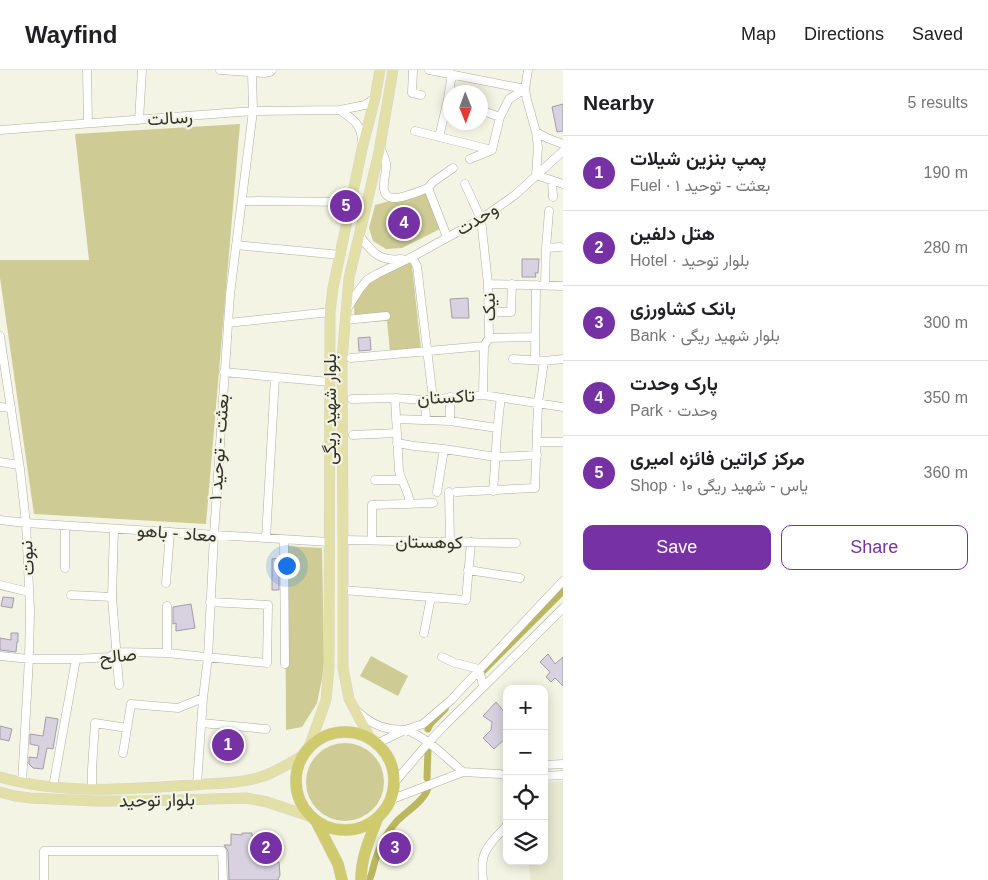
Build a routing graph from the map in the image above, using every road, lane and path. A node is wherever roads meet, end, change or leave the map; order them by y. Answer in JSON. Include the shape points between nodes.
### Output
{"nodes":[{"id":1,"x":87,"y":70,"type":"edge"},
{"id":2,"x":142,"y":70,"type":"edge"},
{"id":3,"x":220,"y":70,"type":"edge"},
{"id":4,"x":272,"y":70,"type":"edge"},
{"id":5,"x":380,"y":70,"type":"edge"},
{"id":6,"x":393,"y":70,"type":"edge"},
{"id":7,"x":413,"y":70,"type":"edge"},
{"id":8,"x":429,"y":70,"type":"edge"},
{"id":9,"x":528,"y":70,"type":"edge"},
{"id":10,"x":252,"y":72,"type":"junction"},
{"id":11,"x":452,"y":74,"type":"junction"},
{"id":12,"x":451,"y":85,"type":"edge"},
{"id":13,"x":526,"y":89,"type":"junction"},
{"id":14,"x":420,"y":95,"type":"dead end"},
{"id":15,"x":375,"y":98,"type":"junction"},
{"id":16,"x":340,"y":110,"type":"junction"},
{"id":17,"x":253,"y":111,"type":"junction"},
{"id":18,"x":488,"y":113,"type":"edge"},
{"id":19,"x":500,"y":117,"type":"junction"},
{"id":20,"x":139,"y":120,"type":"junction"},
{"id":21,"x":443,"y":122,"type":"edge"},
{"id":22,"x":88,"y":123,"type":"junction"},
{"id":23,"x":0,"y":130,"type":"edge"},
{"id":24,"x":415,"y":131,"type":"dead end"},
{"id":25,"x":536,"y":132,"type":"junction"},
{"id":26,"x":439,"y":137,"type":"junction"},
{"id":27,"x":563,"y":144,"type":"edge"},
{"id":28,"x":380,"y":146,"type":"junction"},
{"id":29,"x":362,"y":149,"type":"junction"},
{"id":30,"x":492,"y":150,"type":"junction"},
{"id":31,"x":563,"y":151,"type":"edge"},
{"id":32,"x":470,"y":160,"type":"dead end"},
{"id":33,"x":453,"y":168,"type":"dead end"},
{"id":34,"x":358,"y":172,"type":"junction"},
{"id":35,"x":536,"y":175,"type":"junction"},
{"id":36,"x":372,"y":178,"type":"junction"},
{"id":37,"x":552,"y":181,"type":"junction"},
{"id":38,"x":465,"y":184,"type":"dead end"},
{"id":39,"x":563,"y":184,"type":"edge"},
{"id":40,"x":428,"y":188,"type":"junction"},
{"id":41,"x":553,"y":197,"type":"dead end"},
{"id":42,"x":242,"y":201,"type":"junction"},
{"id":43,"x":351,"y":202,"type":"junction"},
{"id":44,"x":549,"y":211,"type":"dead end"},
{"id":45,"x":481,"y":219,"type":"junction"},
{"id":46,"x":359,"y":235,"type":"junction"},
{"id":47,"x":447,"y":237,"type":"junction"},
{"id":48,"x":236,"y":245,"type":"junction"},
{"id":49,"x":560,"y":247,"type":"dead end"},
{"id":50,"x":546,"y":248,"type":"junction"},
{"id":51,"x":341,"y":255,"type":"junction"},
{"id":52,"x":412,"y":257,"type":"junction"},
{"id":53,"x":488,"y":284,"type":"junction"},
{"id":54,"x":512,"y":284,"type":"junction"},
{"id":55,"x":536,"y":285,"type":"junction"},
{"id":56,"x":546,"y":285,"type":"junction"},
{"id":57,"x":563,"y":286,"type":"edge"},
{"id":58,"x":330,"y":312,"type":"junction"},
{"id":59,"x":488,"y":312,"type":"junction"},
{"id":60,"x":345,"y":316,"type":"junction"},
{"id":61,"x":386,"y":316,"type":"dead end"},
{"id":62,"x":228,"y":323,"type":"junction"},
{"id":63,"x":0,"y":336,"type":"edge"},
{"id":64,"x":534,"y":336,"type":"junction"},
{"id":65,"x":490,"y":338,"type":"junction"},
{"id":66,"x":484,"y":346,"type":"junction"},
{"id":67,"x":427,"y":351,"type":"junction"},
{"id":68,"x":1,"y":352,"type":"edge"},
{"id":69,"x":351,"y":358,"type":"dead end"},
{"id":70,"x":563,"y":359,"type":"edge"},
{"id":71,"x":513,"y":360,"type":"dead end"},
{"id":72,"x":535,"y":360,"type":"junction"},
{"id":73,"x":544,"y":361,"type":"junction"},
{"id":74,"x":224,"y":372,"type":"junction"},
{"id":75,"x":275,"y":377,"type":"junction"},
{"id":76,"x":329,"y":382,"type":"junction"},
{"id":77,"x":483,"y":395,"type":"junction"},
{"id":78,"x":395,"y":398,"type":"junction"},
{"id":79,"x":450,"y":398,"type":"junction"},
{"id":80,"x":501,"y":398,"type":"junction"},
{"id":81,"x":352,"y":399,"type":"dead end"},
{"id":82,"x":429,"y":399,"type":"junction"},
{"id":83,"x":538,"y":403,"type":"junction"},
{"id":84,"x":563,"y":407,"type":"edge"},
{"id":85,"x":0,"y":408,"type":"edge"},
{"id":86,"x":11,"y":408,"type":"junction"},
{"id":87,"x":396,"y":419,"type":"junction"},
{"id":88,"x":426,"y":420,"type":"junction"},
{"id":89,"x":450,"y":421,"type":"junction"},
{"id":90,"x":497,"y":428,"type":"junction"},
{"id":91,"x":397,"y":433,"type":"junction"},
{"id":92,"x":353,"y":435,"type":"dead end"},
{"id":93,"x":537,"y":442,"type":"junction"},
{"id":94,"x":563,"y":442,"type":"edge"},
{"id":95,"x":397,"y":443,"type":"junction"},
{"id":96,"x":444,"y":449,"type":"junction"},
{"id":97,"x":537,"y":455,"type":"junction"},
{"id":98,"x":496,"y":457,"type":"junction"},
{"id":99,"x":0,"y":462,"type":"edge"},
{"id":100,"x":19,"y":465,"type":"junction"},
{"id":101,"x":375,"y":480,"type":"dead end"},
{"id":102,"x":402,"y":480,"type":"junction"},
{"id":103,"x":493,"y":491,"type":"junction"},
{"id":104,"x":437,"y":492,"type":"dead end"},
{"id":105,"x":433,"y":503,"type":"dead end"},
{"id":106,"x":410,"y":504,"type":"junction"},
{"id":107,"x":0,"y":520,"type":"edge"},
{"id":108,"x":26,"y":523,"type":"junction"},
{"id":109,"x":65,"y":526,"type":"junction"},
{"id":110,"x":114,"y":529,"type":"junction"},
{"id":111,"x":170,"y":532,"type":"junction"},
{"id":112,"x":214,"y":535,"type":"junction"},
{"id":113,"x":266,"y":538,"type":"junction"},
{"id":114,"x":284,"y":540,"type":"junction"},
{"id":115,"x":343,"y":540,"type":"junction"},
{"id":116,"x":372,"y":540,"type":"junction"},
{"id":117,"x":329,"y":542,"type":"junction"},
{"id":118,"x":450,"y":542,"type":"junction"},
{"id":119,"x":470,"y":542,"type":"junction"},
{"id":120,"x":516,"y":543,"type":"dead end"},
{"id":121,"x":65,"y":568,"type":"dead end"},
{"id":122,"x":468,"y":570,"type":"junction"},
{"id":123,"x":520,"y":578,"type":"dead end"},
{"id":124,"x":563,"y":580,"type":"edge"},
{"id":125,"x":166,"y":583,"type":"dead end"},
{"id":126,"x":0,"y":585,"type":"edge"},
{"id":127,"x":343,"y":590,"type":"junction"},
{"id":128,"x":29,"y":592,"type":"junction"},
{"id":129,"x":71,"y":595,"type":"dead end"},
{"id":130,"x":431,"y":597,"type":"junction"},
{"id":131,"x":112,"y":598,"type":"junction"},
{"id":132,"x":210,"y":602,"type":"junction"},
{"id":133,"x":167,"y":606,"type":"dead end"},
{"id":134,"x":563,"y":608,"type":"edge"},
{"id":135,"x":424,"y":633,"type":"dead end"},
{"id":136,"x":116,"y":652,"type":"junction"},
{"id":137,"x":167,"y":653,"type":"junction"},
{"id":138,"x":0,"y":656,"type":"edge"},
{"id":139,"x":208,"y":657,"type":"junction"},
{"id":140,"x":442,"y":657,"type":"dead end"},
{"id":141,"x":29,"y":659,"type":"junction"},
{"id":142,"x":76,"y":659,"type":"junction"},
{"id":143,"x":285,"y":664,"type":"dead end"},
{"id":144,"x":479,"y":669,"type":"junction"},
{"id":145,"x":120,"y":685,"type":"dead end"},
{"id":146,"x":483,"y":686,"type":"junction"},
{"id":147,"x":203,"y":698,"type":"junction"},
{"id":148,"x":353,"y":706,"type":"junction"},
{"id":149,"x":202,"y":723,"type":"junction"},
{"id":150,"x":127,"y":728,"type":"junction"},
{"id":151,"x":266,"y":729,"type":"dead end"},
{"id":152,"x":405,"y":730,"type":"junction"},
{"id":153,"x":374,"y":742,"type":"junction"},
{"id":154,"x":429,"y":742,"type":"junction"},
{"id":155,"x":306,"y":752,"type":"junction"},
{"id":156,"x":123,"y":753,"type":"dead end"},
{"id":157,"x":563,"y":764,"type":"edge"},
{"id":158,"x":548,"y":765,"type":"edge"},
{"id":159,"x":463,"y":772,"type":"junction"},
{"id":160,"x":503,"y":773,"type":"edge"},
{"id":161,"x":563,"y":774,"type":"edge"},
{"id":162,"x":548,"y":776,"type":"edge"},
{"id":163,"x":0,"y":777,"type":"edge"},
{"id":164,"x":22,"y":783,"type":"junction"},
{"id":165,"x":394,"y":783,"type":"junction"},
{"id":166,"x":197,"y":784,"type":"junction"},
{"id":167,"x":53,"y":787,"type":"junction"},
{"id":168,"x":92,"y":788,"type":"junction"},
{"id":169,"x":0,"y":792,"type":"edge"},
{"id":170,"x":390,"y":800,"type":"junction"},
{"id":171,"x":378,"y":817,"type":"junction"},
{"id":172,"x":314,"y":819,"type":"junction"},
{"id":173,"x":503,"y":830,"type":"edge"},
{"id":174,"x":44,"y":880,"type":"edge"},
{"id":175,"x":223,"y":880,"type":"edge"},
{"id":176,"x":342,"y":880,"type":"edge"},
{"id":177,"x":360,"y":880,"type":"edge"},
{"id":178,"x":483,"y":880,"type":"edge"}],
"edges":[{"from":1,"to":22,"type":"street"},
{"from":2,"to":20,"type":"street"},
{"from":3,"to":10,"type":"street"},
{"from":4,"to":10,"type":"street"},
{"from":5,"to":15,"type":"main road","name":"بلوار شهید ریگی"},
{"from":6,"to":28,"type":"main road","name":"بلوار شهید ریگی"},
{"from":7,"to":14,"type":"street","via":[[412,93]]},
{"from":8,"to":11,"type":"street"},
{"from":9,"to":13,"type":"street"},
{"from":10,"to":17,"type":"street","name":"بعثت - توحید ۱"},
{"from":11,"to":12,"type":"street"},
{"from":11,"to":13,"type":"street"},
{"from":13,"to":19,"type":"street","via":[[509,100]]},
{"from":13,"to":25,"type":"street"},
{"from":15,"to":16,"type":"street","name":"رسالت","via":[[365,105]]},
{"from":15,"to":29,"type":"main road","name":"بلوار شهید ریگی"},
{"from":16,"to":17,"type":"street","name":"رسالت"},
{"from":16,"to":29,"type":"street","via":[[359,125]]},
{"from":17,"to":20,"type":"street","name":"رسالت"},
{"from":17,"to":42,"type":"street","name":"بعثت - توحید ۱"},
{"from":18,"to":19,"type":"street"},
{"from":19,"to":30,"type":"street"},
{"from":20,"to":22,"type":"street","name":"رسالت"},
{"from":21,"to":26,"type":"street"},
{"from":22,"to":23,"type":"street","name":"رسالت"},
{"from":24,"to":26,"type":"street"},
{"from":25,"to":27,"type":"street"},
{"from":25,"to":35,"type":"street"},
{"from":26,"to":30,"type":"street"},
{"from":28,"to":36,"type":"main road","name":"بلوار شهید ریگی"},
{"from":28,"to":40,"type":"street","via":[[386,164],[384,185],[388,195],[394,198]]},
{"from":29,"to":34,"type":"main road","name":"بلوار شهید ریگی"},
{"from":30,"to":32,"type":"street"},
{"from":31,"to":35,"type":"street","name":"وحدت"},
{"from":33,"to":40,"type":"street"},
{"from":34,"to":36,"type":"main road"},
{"from":34,"to":43,"type":"main road","name":"بلوار شهید ریگی"},
{"from":35,"to":37,"type":"street"},
{"from":35,"to":45,"type":"street","name":"وحدت"},
{"from":36,"to":46,"type":"main road","name":"بلوار شهید ریگی"},
{"from":37,"to":39,"type":"street"},
{"from":37,"to":41,"type":"street"},
{"from":38,"to":45,"type":"street","name":"نیک"},
{"from":40,"to":47,"type":"street"},
{"from":42,"to":43,"type":"street"},
{"from":42,"to":48,"type":"street","name":"بعثت - توحید ۱"},
{"from":43,"to":51,"type":"main road","name":"بلوار شهید ریگی"},
{"from":44,"to":50,"type":"street"},
{"from":45,"to":47,"type":"street","name":"وحدت"},
{"from":45,"to":53,"type":"street","name":"نیک"},
{"from":46,"to":52,"type":"street","via":[[380,257],[392,260]]},
{"from":46,"to":60,"type":"main road","name":"بلوار شهید ریگی","via":[[348,278]]},
{"from":47,"to":52,"type":"street","name":"وحدت"},
{"from":48,"to":51,"type":"street"},
{"from":48,"to":62,"type":"street","name":"بعثت - توحید ۱"},
{"from":49,"to":50,"type":"street"},
{"from":50,"to":56,"type":"street"},
{"from":51,"to":58,"type":"main road","name":"بلوار شهید ریگی"},
{"from":52,"to":60,"type":"street","name":"وحدت","via":[[367,280]]},
{"from":52,"to":67,"type":"street","via":[[417,266]]},
{"from":53,"to":54,"type":"street"},
{"from":53,"to":59,"type":"street","name":"نیک"},
{"from":54,"to":55,"type":"street"},
{"from":54,"to":59,"type":"street","via":[[511,312]]},
{"from":55,"to":56,"type":"street"},
{"from":55,"to":64,"type":"street"},
{"from":56,"to":57,"type":"street"},
{"from":58,"to":62,"type":"street"},
{"from":58,"to":76,"type":"main road","name":"بلوار شهید ریگی"},
{"from":59,"to":65,"type":"street","name":"نیک"},
{"from":60,"to":61,"type":"street"},
{"from":60,"to":115,"type":"main road","name":"بلوار شهید ریگی","via":[[342,359]]},
{"from":62,"to":74,"type":"street","name":"بعثت - توحید ۱"},
{"from":63,"to":68,"type":"street","name":"نبوت"},
{"from":64,"to":65,"type":"street"},
{"from":64,"to":72,"type":"street"},
{"from":65,"to":66,"type":"street","name":"نیک"},
{"from":66,"to":67,"type":"street"},
{"from":66,"to":77,"type":"street","name":"نیک"},
{"from":67,"to":69,"type":"street"},
{"from":67,"to":82,"type":"street"},
{"from":68,"to":86,"type":"street","name":"نبوت"},
{"from":70,"to":73,"type":"street"},
{"from":71,"to":72,"type":"street"},
{"from":72,"to":73,"type":"street"},
{"from":73,"to":83,"type":"street"},
{"from":74,"to":75,"type":"street"},
{"from":74,"to":112,"type":"street","name":"بعثت - توحید ۱"},
{"from":75,"to":76,"type":"street"},
{"from":75,"to":113,"type":"street"},
{"from":76,"to":117,"type":"main road","name":"بلوار شهید ریگی"},
{"from":77,"to":79,"type":"street","name":"تاکستان"},
{"from":77,"to":80,"type":"street","name":"تاکستان"},
{"from":78,"to":81,"type":"street","name":"تاکستان"},
{"from":78,"to":82,"type":"street","name":"تاکستان"},
{"from":78,"to":87,"type":"street"},
{"from":79,"to":82,"type":"street","name":"تاکستان"},
{"from":79,"to":89,"type":"street"},
{"from":80,"to":83,"type":"street","name":"تاکستان"},
{"from":80,"to":90,"type":"street"},
{"from":82,"to":88,"type":"street"},
{"from":83,"to":84,"type":"street","name":"تاکستان"},
{"from":83,"to":93,"type":"street"},
{"from":85,"to":86,"type":"street"},
{"from":86,"to":100,"type":"street","name":"نبوت"},
{"from":87,"to":88,"type":"street"},
{"from":87,"to":91,"type":"street"},
{"from":88,"to":89,"type":"street"},
{"from":89,"to":90,"type":"street"},
{"from":90,"to":98,"type":"street"},
{"from":91,"to":92,"type":"street"},
{"from":91,"to":95,"type":"street"},
{"from":93,"to":94,"type":"street"},
{"from":93,"to":97,"type":"street"},
{"from":95,"to":96,"type":"street"},
{"from":95,"to":102,"type":"street"},
{"from":96,"to":98,"type":"street"},
{"from":96,"to":104,"type":"street"},
{"from":97,"to":98,"type":"street"},
{"from":97,"to":103,"type":"street","via":[[535,488]]},
{"from":98,"to":103,"type":"street"},
{"from":99,"to":100,"type":"street"},
{"from":100,"to":108,"type":"street","name":"نبوت"},
{"from":101,"to":102,"type":"street"},
{"from":102,"to":106,"type":"street","via":[[410,496]]},
{"from":103,"to":118,"type":"street","via":[[453,492]]},
{"from":105,"to":106,"type":"street"},
{"from":106,"to":116,"type":"street","via":[[372,506]]},
{"from":107,"to":108,"type":"street","name":"معاد - باهو"},
{"from":108,"to":109,"type":"street","name":"معاد - باهو"},
{"from":108,"to":128,"type":"street","name":"نبوت"},
{"from":109,"to":110,"type":"street","name":"معاد - باهو"},
{"from":109,"to":121,"type":"street"},
{"from":110,"to":111,"type":"street","name":"معاد - باهو"},
{"from":110,"to":131,"type":"street"},
{"from":111,"to":112,"type":"street","name":"معاد - باهو"},
{"from":111,"to":125,"type":"street"},
{"from":112,"to":113,"type":"street","name":"معاد - باهو"},
{"from":112,"to":132,"type":"street","name":"بعثت - توحید ۱"},
{"from":113,"to":114,"type":"street","name":"معاد - باهو"},
{"from":114,"to":117,"type":"street","name":"معاد - باهو"},
{"from":114,"to":143,"type":"street"},
{"from":115,"to":116,"type":"street","name":"کوهستان"},
{"from":115,"to":127,"type":"main road","name":"بلوار شهید ریگی"},
{"from":116,"to":118,"type":"street","name":"کوهستان"},
{"from":117,"to":155,"type":"main road","name":"بلوار شهید ریگی","via":[[326,700]]},
{"from":118,"to":119,"type":"street","name":"کوهستان"},
{"from":119,"to":120,"type":"street","name":"کوهستان"},
{"from":119,"to":122,"type":"street"},
{"from":122,"to":123,"type":"street"},
{"from":122,"to":130,"type":"street","via":[[466,600]]},
{"from":124,"to":144,"type":"street"},
{"from":126,"to":128,"type":"street"},
{"from":127,"to":130,"type":"street"},
{"from":127,"to":148,"type":"main road","name":"بلوار شهید ریگی","via":[[343,668]]},
{"from":128,"to":141,"type":"street","name":"نبوت"},
{"from":129,"to":131,"type":"street"},
{"from":130,"to":135,"type":"street"},
{"from":131,"to":136,"type":"street"},
{"from":132,"to":139,"type":"street","name":"بعثت - توحید ۱"},
{"from":132,"to":139,"type":"street","name":"صالح","via":[[268,605],[267,663]]},
{"from":133,"to":137,"type":"street"},
{"from":134,"to":146,"type":"street"},
{"from":136,"to":137,"type":"street","name":"صالح"},
{"from":136,"to":142,"type":"street","name":"صالح","via":[[110,657]]},
{"from":136,"to":145,"type":"street"},
{"from":137,"to":139,"type":"street","name":"صالح"},
{"from":138,"to":141,"type":"street","name":"صالح"},
{"from":139,"to":147,"type":"street","name":"بعثت - توحید ۱"},
{"from":140,"to":144,"type":"street"},
{"from":141,"to":142,"type":"street","name":"صالح"},
{"from":141,"to":164,"type":"street","name":"نبوت"},
{"from":142,"to":167,"type":"street"},
{"from":144,"to":146,"type":"street"},
{"from":144,"to":152,"type":"street","via":[[423,724]]},
{"from":146,"to":154,"type":"street"},
{"from":147,"to":149,"type":"street","name":"بعثت - توحید ۱"},
{"from":147,"to":150,"type":"street","via":[[178,708],[131,704]]},
{"from":148,"to":152,"type":"street","via":[[374,724]]},
{"from":148,"to":153,"type":"main road","name":"بلوار شهید ریگی"},
{"from":149,"to":151,"type":"street"},
{"from":149,"to":166,"type":"street","name":"بعثت - توحید ۱"},
{"from":150,"to":156,"type":"street"},
{"from":150,"to":168,"type":"street","via":[[95,723]]},
{"from":152,"to":153,"type":"street"},
{"from":152,"to":154,"type":"street"},
{"from":153,"to":155,"type":"highway","via":[[359,735],[331,735]]},
{"from":153,"to":165,"type":"highway","via":[[388,757]]},
{"from":154,"to":159,"type":"street"},
{"from":154,"to":165,"type":"street"},
{"from":155,"to":166,"type":"main road","name":"بلوار توحید","via":[[259,778]]},
{"from":155,"to":172,"type":"highway","via":[[301,760],[296,787],[303,806]]},
{"from":157,"to":158,"type":"street"},
{"from":159,"to":160,"type":"street"},
{"from":159,"to":170,"type":"street"},
{"from":161,"to":162,"type":"street"},
{"from":163,"to":164,"type":"main road","name":"بلوار توحید"},
{"from":164,"to":167,"type":"main road","name":"بلوار توحید"},
{"from":165,"to":170,"type":"highway"},
{"from":166,"to":168,"type":"main road","name":"بلوار توحید"},
{"from":167,"to":168,"type":"main road","name":"بلوار توحید"},
{"from":169,"to":172,"type":"main road","name":"بلوار توحید","via":[[30,798],[96,801],[247,798]]},
{"from":170,"to":171,"type":"highway"},
{"from":171,"to":172,"type":"highway","via":[[364,826],[348,830],[326,826]]},
{"from":171,"to":177,"type":"highway","via":[[363,857]]},
{"from":172,"to":176,"type":"highway","via":[[338,864]]},
{"from":173,"to":178,"type":"street","via":[[483,854]]},
{"from":174,"to":175,"type":"street","via":[[44,851],[222,851]]}]}
